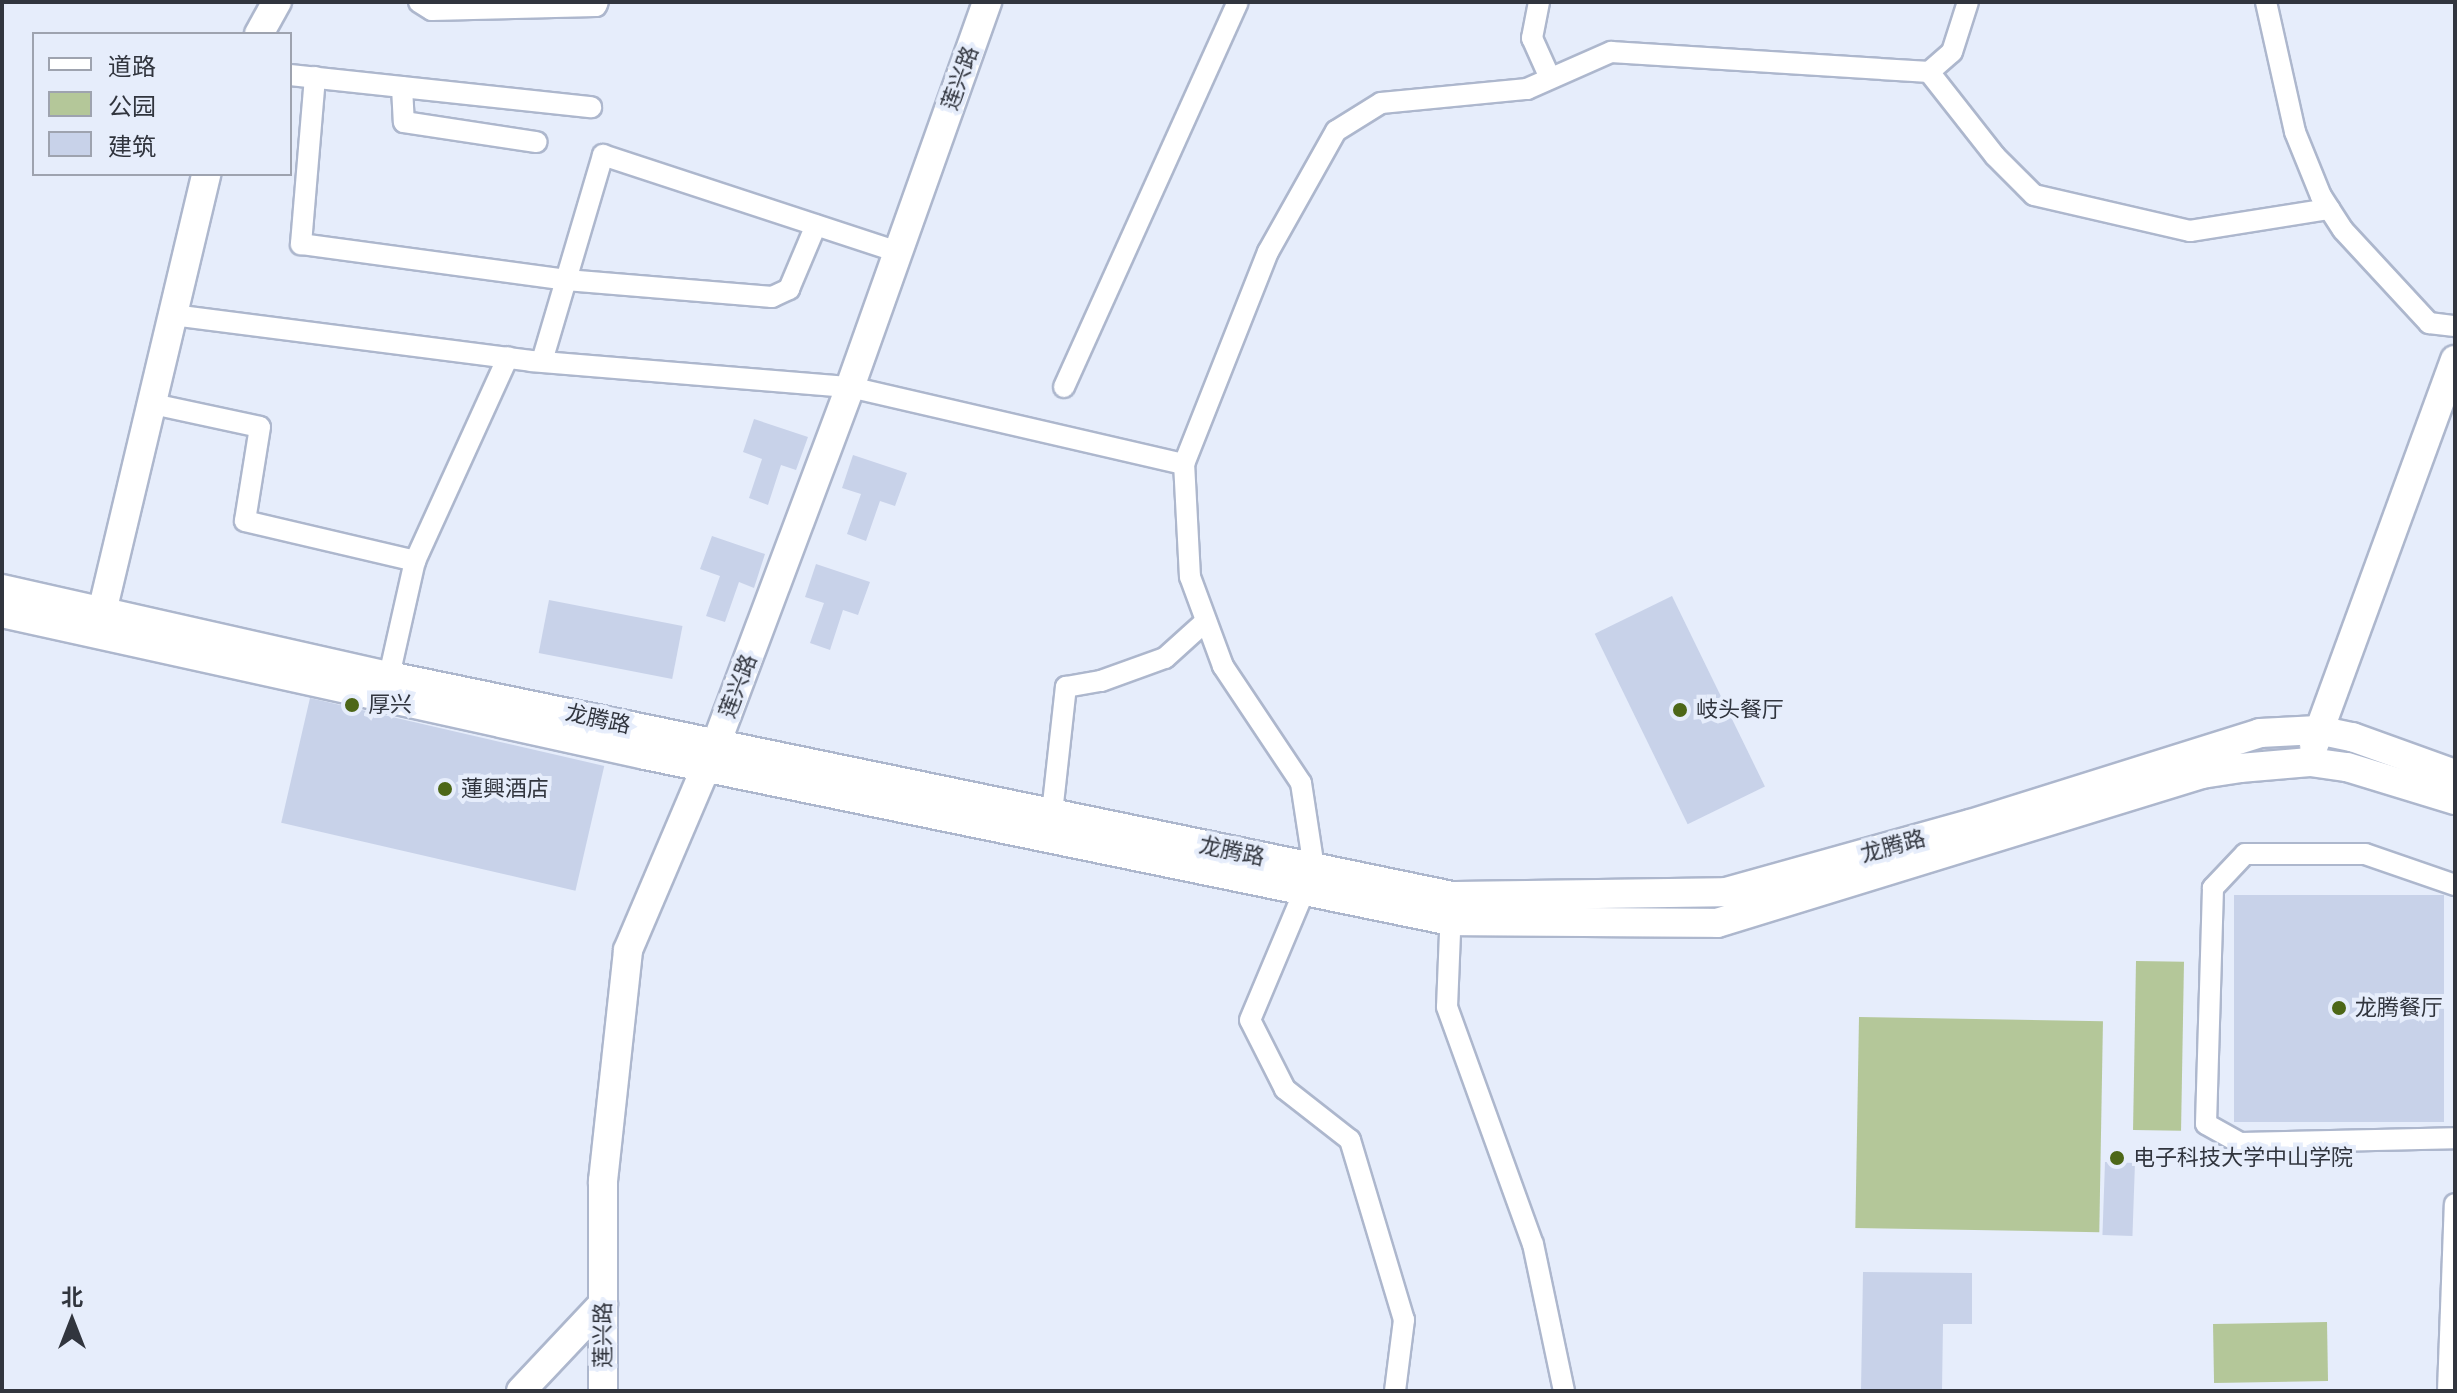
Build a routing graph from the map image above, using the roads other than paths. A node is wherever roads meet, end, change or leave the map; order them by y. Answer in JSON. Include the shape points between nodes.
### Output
{"nodes":[{"id":1,"x":277,"y":2,"type":"edge"},
{"id":2,"x":419,"y":2,"type":"edge"},
{"id":3,"x":987,"y":2,"type":"edge"},
{"id":4,"x":1238,"y":2,"type":"edge"},
{"id":5,"x":1539,"y":2,"type":"edge"},
{"id":6,"x":1968,"y":2,"type":"edge"},
{"id":7,"x":2266,"y":2,"type":"edge"},
{"id":8,"x":595,"y":3,"type":"edge"},
{"id":9,"x":260,"y":32,"type":"edge"},
{"id":10,"x":1929,"y":72,"type":"junction"},
{"id":11,"x":292,"y":75,"type":"edge"},
{"id":12,"x":315,"y":77,"type":"junction"},
{"id":13,"x":1550,"y":78,"type":"junction"},
{"id":14,"x":402,"y":87,"type":"junction"},
{"id":15,"x":591,"y":107,"type":"dead end"},
{"id":16,"x":537,"y":142,"type":"dead end"},
{"id":17,"x":206,"y":176,"type":"edge"},
{"id":18,"x":2329,"y":209,"type":"junction"},
{"id":19,"x":816,"y":225,"type":"junction"},
{"id":20,"x":898,"y":252,"type":"junction"},
{"id":21,"x":566,"y":280,"type":"junction"},
{"id":22,"x":173,"y":315,"type":"junction"},
{"id":23,"x":2455,"y":326,"type":"edge"},
{"id":24,"x":508,"y":357,"type":"junction"},
{"id":25,"x":2455,"y":360,"type":"edge"},
{"id":26,"x":542,"y":361,"type":"junction"},
{"id":27,"x":850,"y":387,"type":"junction"},
{"id":28,"x":1064,"y":387,"type":"dead end"},
{"id":29,"x":153,"y":404,"type":"junction"},
{"id":30,"x":1184,"y":464,"type":"junction"},
{"id":31,"x":415,"y":561,"type":"junction"},
{"id":32,"x":2,"y":589,"type":"edge"},
{"id":33,"x":2,"y":613,"type":"edge"},
{"id":34,"x":1206,"y":621,"type":"junction"},
{"id":35,"x":97,"y":623,"type":"junction"},
{"id":36,"x":389,"y":676,"type":"junction"},
{"id":37,"x":2318,"y":730,"type":"junction"},
{"id":38,"x":711,"y":756,"type":"junction"},
{"id":39,"x":2310,"y":762,"type":"junction"},
{"id":40,"x":2455,"y":774,"type":"edge"},
{"id":41,"x":2455,"y":800,"type":"edge"},
{"id":42,"x":1052,"y":813,"type":"junction"},
{"id":43,"x":1309,"y":879,"type":"junction"},
{"id":44,"x":2455,"y":885,"type":"edge"},
{"id":45,"x":1452,"y":908,"type":"junction"},
{"id":46,"x":2455,"y":1138,"type":"edge"},
{"id":47,"x":2455,"y":1204,"type":"edge"},
{"id":48,"x":603,"y":1304,"type":"junction"},
{"id":49,"x":521,"y":1391,"type":"edge"},
{"id":50,"x":603,"y":1391,"type":"edge"},
{"id":51,"x":1395,"y":1391,"type":"edge"},
{"id":52,"x":1564,"y":1391,"type":"edge"},
{"id":53,"x":2448,"y":1391,"type":"edge"}],
"edges":[{"from":1,"to":9,"type":"street"},
{"from":2,"to":8,"type":"street","via":[[432,10]]},
{"from":3,"to":20,"type":"street","name":"莲兴路"},
{"from":4,"to":28,"type":"street"},
{"from":5,"to":13,"type":"street","via":[[1532,38]]},
{"from":6,"to":10,"type":"street","via":[[1952,52]]},
{"from":7,"to":18,"type":"street","via":[[2295,132]]},
{"from":10,"to":13,"type":"street","via":[[1611,52]]},
{"from":10,"to":18,"type":"street","via":[[1995,156],[2034,195],[2190,231]]},
{"from":11,"to":12,"type":"street"},
{"from":12,"to":14,"type":"street"},
{"from":12,"to":21,"type":"street","via":[[301,244]]},
{"from":13,"to":30,"type":"street","via":[[1527,89],[1381,103],[1336,131],[1268,252]]},
{"from":14,"to":15,"type":"street"},
{"from":14,"to":16,"type":"street","via":[[404,122]]},
{"from":17,"to":22,"type":"street"},
{"from":18,"to":23,"type":"street","via":[[2429,323]]},
{"from":19,"to":20,"type":"street"},
{"from":19,"to":21,"type":"street","via":[[789,289],[772,297]]},
{"from":19,"to":21,"type":"street","via":[[603,155]]},
{"from":20,"to":27,"type":"street","name":"莲兴路"},
{"from":21,"to":26,"type":"street"},
{"from":22,"to":24,"type":"street"},
{"from":22,"to":29,"type":"street"},
{"from":24,"to":26,"type":"street"},
{"from":24,"to":31,"type":"street"},
{"from":25,"to":37,"type":"street"},
{"from":26,"to":27,"type":"street"},
{"from":27,"to":30,"type":"street"},
{"from":27,"to":38,"type":"street","name":"莲兴路"},
{"from":29,"to":31,"type":"street","via":[[260,427],[245,521]]},
{"from":29,"to":35,"type":"street"},
{"from":30,"to":34,"type":"street","via":[[1190,577]]},
{"from":31,"to":36,"type":"street"},
{"from":32,"to":35,"type":"street","name":"龙腾路"},
{"from":33,"to":35,"type":"street","name":"龙腾路"},
{"from":34,"to":42,"type":"street","via":[[1165,658],[1101,681],[1066,687]]},
{"from":34,"to":43,"type":"street","via":[[1223,666],[1301,783]]},
{"from":35,"to":36,"type":"street","name":"龙腾路"},
{"from":35,"to":38,"type":"street","name":"龙腾路"},
{"from":36,"to":38,"type":"street","name":"龙腾路"},
{"from":37,"to":39,"type":"street"},
{"from":37,"to":40,"type":"street","name":"龙腾路"},
{"from":37,"to":45,"type":"street","name":"龙腾路","via":[[2260,733],[1970,824],[1726,892]]},
{"from":38,"to":42,"type":"street","name":"龙腾路"},
{"from":38,"to":43,"type":"street","name":"龙腾路"},
{"from":38,"to":48,"type":"street","name":"莲兴路","via":[[628,950],[603,1181]]},
{"from":39,"to":41,"type":"street","name":"龙腾路","via":[[2347,767]]},
{"from":39,"to":45,"type":"street","name":"龙腾路","via":[[2202,774],[1717,923]]},
{"from":42,"to":43,"type":"street","name":"龙腾路"},
{"from":43,"to":45,"type":"street","name":"龙腾路"},
{"from":43,"to":51,"type":"street","via":[[1250,1020],[1285,1089],[1350,1140],[1404,1320]]},
{"from":44,"to":46,"type":"street","via":[[2365,854],[2245,854],[2213,888],[2206,1124],[2240,1143]]},
{"from":45,"to":52,"type":"street","via":[[1447,1007],[1533,1244]]},
{"from":47,"to":53,"type":"street"},
{"from":48,"to":49,"type":"street"},
{"from":48,"to":50,"type":"street","name":"莲兴路"}]}
